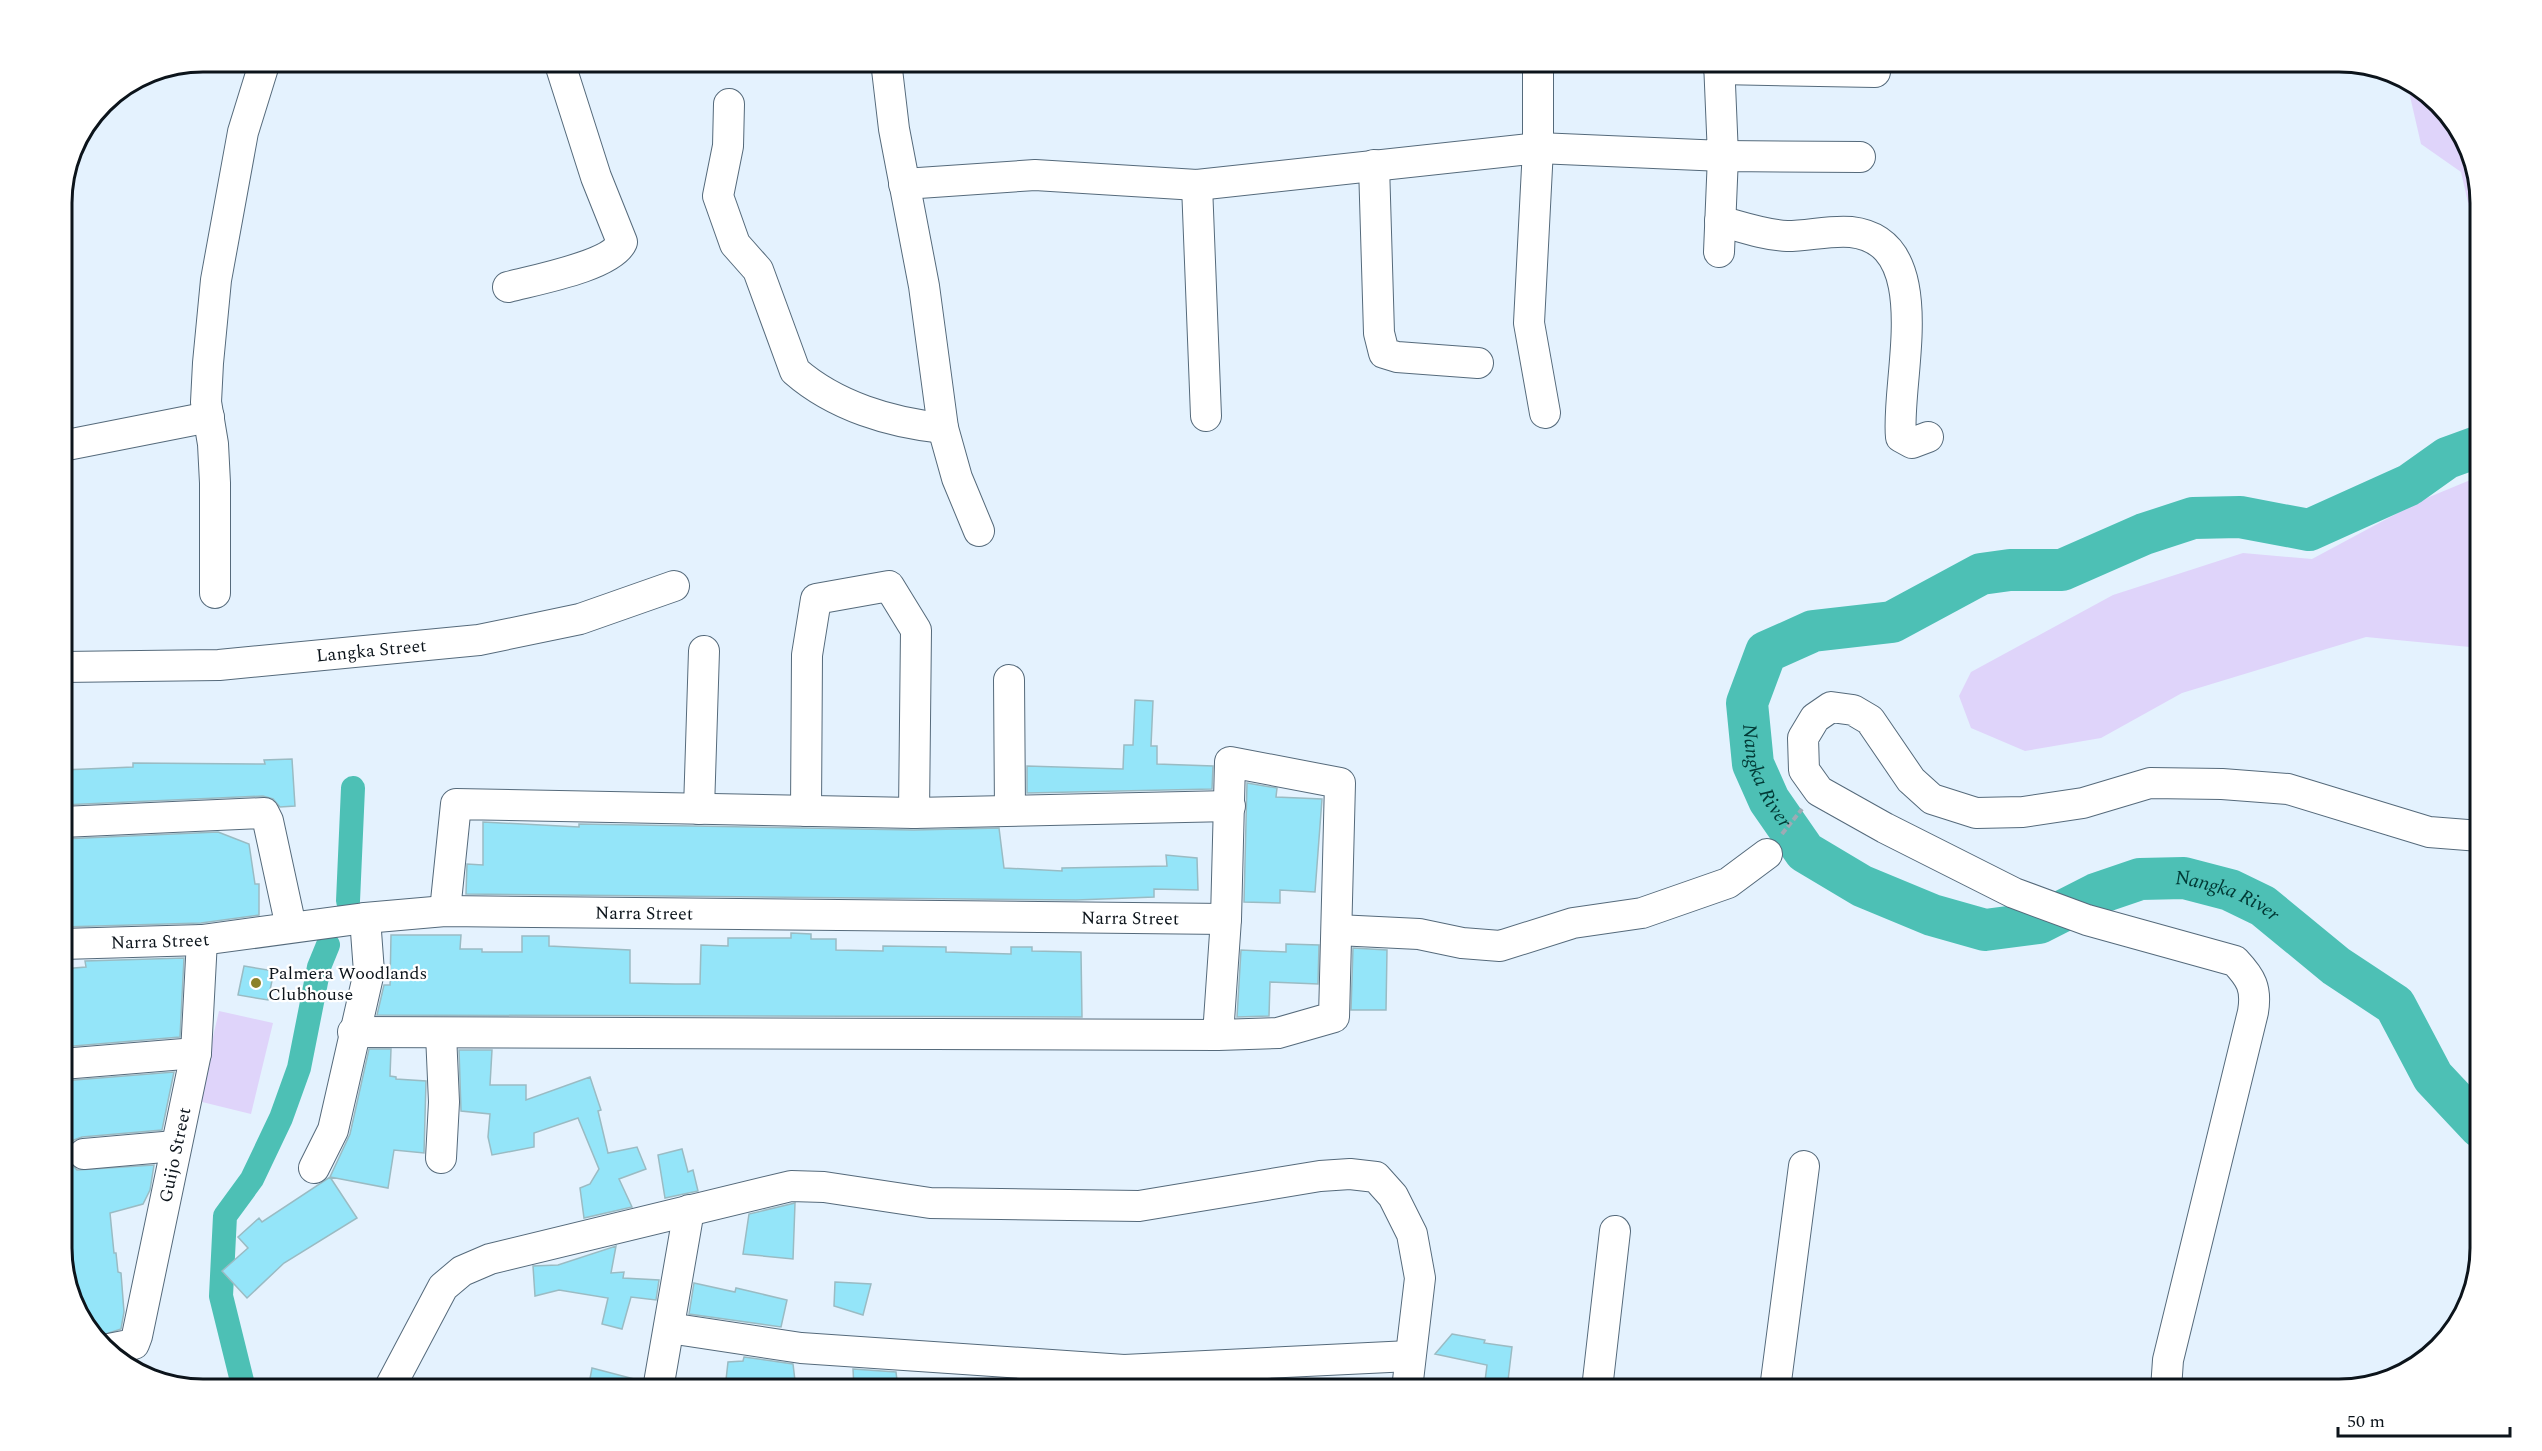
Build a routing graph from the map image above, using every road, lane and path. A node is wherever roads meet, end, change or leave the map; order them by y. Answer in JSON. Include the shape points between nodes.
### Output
{"nodes":[{"id":1,"x":262,"y":72,"type":"edge"},
{"id":2,"x":562,"y":72,"type":"edge"},
{"id":3,"x":887,"y":72,"type":"edge"},
{"id":4,"x":1538,"y":72,"type":"edge"},
{"id":5,"x":1719,"y":72,"type":"edge"},
{"id":6,"x":729,"y":104,"type":"dead end"},
{"id":7,"x":1538,"y":148,"type":"junction"},
{"id":8,"x":1723,"y":156,"type":"junction"},
{"id":9,"x":1860,"y":158,"type":"dead end"},
{"id":10,"x":1374,"y":165,"type":"junction"},
{"id":11,"x":904,"y":183,"type":"junction"},
{"id":12,"x":1197,"y":186,"type":"junction"},
{"id":13,"x":1720,"y":221,"type":"junction"},
{"id":14,"x":1719,"y":252,"type":"dead end"},
{"id":15,"x":508,"y":287,"type":"dead end"},
{"id":16,"x":1478,"y":363,"type":"dead end"},
{"id":17,"x":1545,"y":413,"type":"dead end"},
{"id":18,"x":1206,"y":416,"type":"dead end"},
{"id":19,"x":209,"y":417,"type":"junction"},
{"id":20,"x":943,"y":428,"type":"junction"},
{"id":21,"x":1928,"y":437,"type":"dead end"},
{"id":22,"x":72,"y":444,"type":"edge"},
{"id":23,"x":979,"y":531,"type":"dead end"},
{"id":24,"x":674,"y":586,"type":"dead end"},
{"id":25,"x":215,"y":593,"type":"dead end"},
{"id":26,"x":704,"y":651,"type":"dead end"},
{"id":27,"x":72,"y":667,"type":"edge"},
{"id":28,"x":1008,"y":680,"type":"dead end"},
{"id":29,"x":1805,"y":805,"type":"dead end"},
{"id":30,"x":1230,"y":806,"type":"junction"},
{"id":31,"x":699,"y":809,"type":"junction"},
{"id":32,"x":1010,"y":810,"type":"junction"},
{"id":33,"x":806,"y":811,"type":"junction"},
{"id":34,"x":914,"y":813,"type":"junction"},
{"id":35,"x":72,"y":822,"type":"edge"},
{"id":36,"x":2470,"y":835,"type":"edge"},
{"id":37,"x":1767,"y":854,"type":"joint"},
{"id":38,"x":445,"y":911,"type":"junction"},
{"id":39,"x":364,"y":918,"type":"junction"},
{"id":40,"x":1226,"y":919,"type":"junction"},
{"id":41,"x":291,"y":927,"type":"junction"},
{"id":42,"x":1336,"y":930,"type":"junction"},
{"id":43,"x":202,"y":940,"type":"junction"},
{"id":44,"x":72,"y":944,"type":"edge"},
{"id":45,"x":353,"y":1032,"type":"junction"},
{"id":46,"x":441,"y":1034,"type":"junction"},
{"id":47,"x":1218,"y":1035,"type":"junction"},
{"id":48,"x":196,"y":1053,"type":"junction"},
{"id":49,"x":72,"y":1063,"type":"edge"},
{"id":50,"x":175,"y":1146,"type":"junction"},
{"id":51,"x":84,"y":1154,"type":"dead end"},
{"id":52,"x":441,"y":1158,"type":"dead end"},
{"id":53,"x":1804,"y":1166,"type":"dead end"},
{"id":54,"x":314,"y":1168,"type":"dead end"},
{"id":55,"x":689,"y":1210,"type":"junction"},
{"id":56,"x":1615,"y":1231,"type":"dead end"},
{"id":57,"x":669,"y":1328,"type":"junction"},
{"id":58,"x":118,"y":1347,"type":"edge"},
{"id":59,"x":1410,"y":1356,"type":"junction"},
{"id":60,"x":394,"y":1379,"type":"edge"},
{"id":61,"x":660,"y":1379,"type":"edge"},
{"id":62,"x":1408,"y":1379,"type":"edge"},
{"id":63,"x":1598,"y":1379,"type":"edge"},
{"id":64,"x":1776,"y":1379,"type":"edge"},
{"id":65,"x":2167,"y":1379,"type":"edge"}],
"edges":[{"from":1,"to":19,"type":"street","via":[[243,132],[216,280],[208,363]]},
{"from":2,"to":15,"type":"street","via":[[622,242],[618,250],[604,259]]},
{"from":3,"to":11,"type":"street"},
{"from":4,"to":7,"type":"street"},
{"from":5,"to":8,"type":"street"},
{"from":6,"to":20,"type":"street","via":[[728,146],[718,196],[735,244],[758,270],[795,371],[867,412]]},
{"from":7,"to":8,"type":"street"},
{"from":7,"to":10,"type":"street"},
{"from":7,"to":17,"type":"street","via":[[1529,323]]},
{"from":8,"to":9,"type":"street"},
{"from":8,"to":13,"type":"street"},
{"from":10,"to":12,"type":"street"},
{"from":10,"to":16,"type":"street","via":[[1379,333],[1384,353]]},
{"from":11,"to":12,"type":"street","via":[[1035,175]]},
{"from":11,"to":20,"type":"street","via":[[924,286]]},
{"from":12,"to":18,"type":"street"},
{"from":13,"to":14,"type":"street"},
{"from":13,"to":21,"type":"street","via":[[1788,236],[1850,232],[1877,241],[1897,264],[1906,289],[1901,437],[1912,442]]},
{"from":19,"to":22,"type":"street"},
{"from":19,"to":25,"type":"street","via":[[215,483]]},
{"from":20,"to":23,"type":"street","via":[[957,478]]},
{"from":24,"to":27,"type":"street","name":"Langka Street","via":[[580,619],[479,640],[219,665]]},
{"from":26,"to":31,"type":"street"},
{"from":28,"to":32,"type":"street"},
{"from":29,"to":37,"type":"path"},
{"from":30,"to":32,"type":"street"},
{"from":30,"to":40,"type":"street"},
{"from":30,"to":42,"type":"street","via":[[1230,762],[1340,783]]},
{"from":31,"to":33,"type":"street"},
{"from":31,"to":38,"type":"street","via":[[456,804]]},
{"from":32,"to":34,"type":"street"},
{"from":33,"to":34,"type":"street"},
{"from":33,"to":34,"type":"street","via":[[807,655],[816,599],[889,586],[916,630]]},
{"from":35,"to":41,"type":"street","via":[[264,813]]},
{"from":36,"to":65,"type":"street","via":[[2429,832],[2288,789],[2222,784],[2150,783],[2084,803],[2023,812],[1976,813],[1932,799],[1911,780],[1870,720],[1853,710],[1831,708],[1815,718],[1803,738],[1804,770],[1819,791],[1885,828],[2014,893],[2087,920],[2235,961],[2252,979],[2256,995],[2168,1360]]},
{"from":37,"to":42,"type":"street","via":[[1728,884],[1642,913],[1574,922],[1500,946],[1419,934]]},
{"from":38,"to":39,"type":"street","name":"Narra Street"},
{"from":38,"to":40,"type":"street","name":"Narra Street"},
{"from":39,"to":41,"type":"street","name":"Narra Street"},
{"from":39,"to":45,"type":"street","via":[[369,972]]},
{"from":40,"to":47,"type":"street"},
{"from":41,"to":43,"type":"street","name":"Narra Street"},
{"from":42,"to":47,"type":"street","via":[[1334,1017],[1278,1033]]},
{"from":43,"to":44,"type":"street","name":"Narra Street"},
{"from":43,"to":48,"type":"street","name":"Guijo Street"},
{"from":45,"to":46,"type":"street"},
{"from":45,"to":54,"type":"street","via":[[333,1130]]},
{"from":46,"to":47,"type":"street"},
{"from":46,"to":52,"type":"street"},
{"from":48,"to":49,"type":"street"},
{"from":48,"to":50,"type":"street","name":"Guijo Street"},
{"from":50,"to":51,"type":"street"},
{"from":50,"to":58,"type":"street","name":"Guijo Street","via":[[137,1336],[134,1344]]},
{"from":53,"to":64,"type":"street"},
{"from":55,"to":57,"type":"street"},
{"from":55,"to":59,"type":"street","via":[[791,1186],[824,1186],[930,1203],[1139,1206],[1320,1176],[1376,1177],[1393,1196],[1412,1234],[1420,1278]]},
{"from":55,"to":60,"type":"street","via":[[490,1259],[462,1271],[443,1287]]},
{"from":56,"to":63,"type":"street"},
{"from":57,"to":59,"type":"street","via":[[801,1348],[1124,1370]]},
{"from":57,"to":61,"type":"street"},
{"from":59,"to":62,"type":"street"}]}
